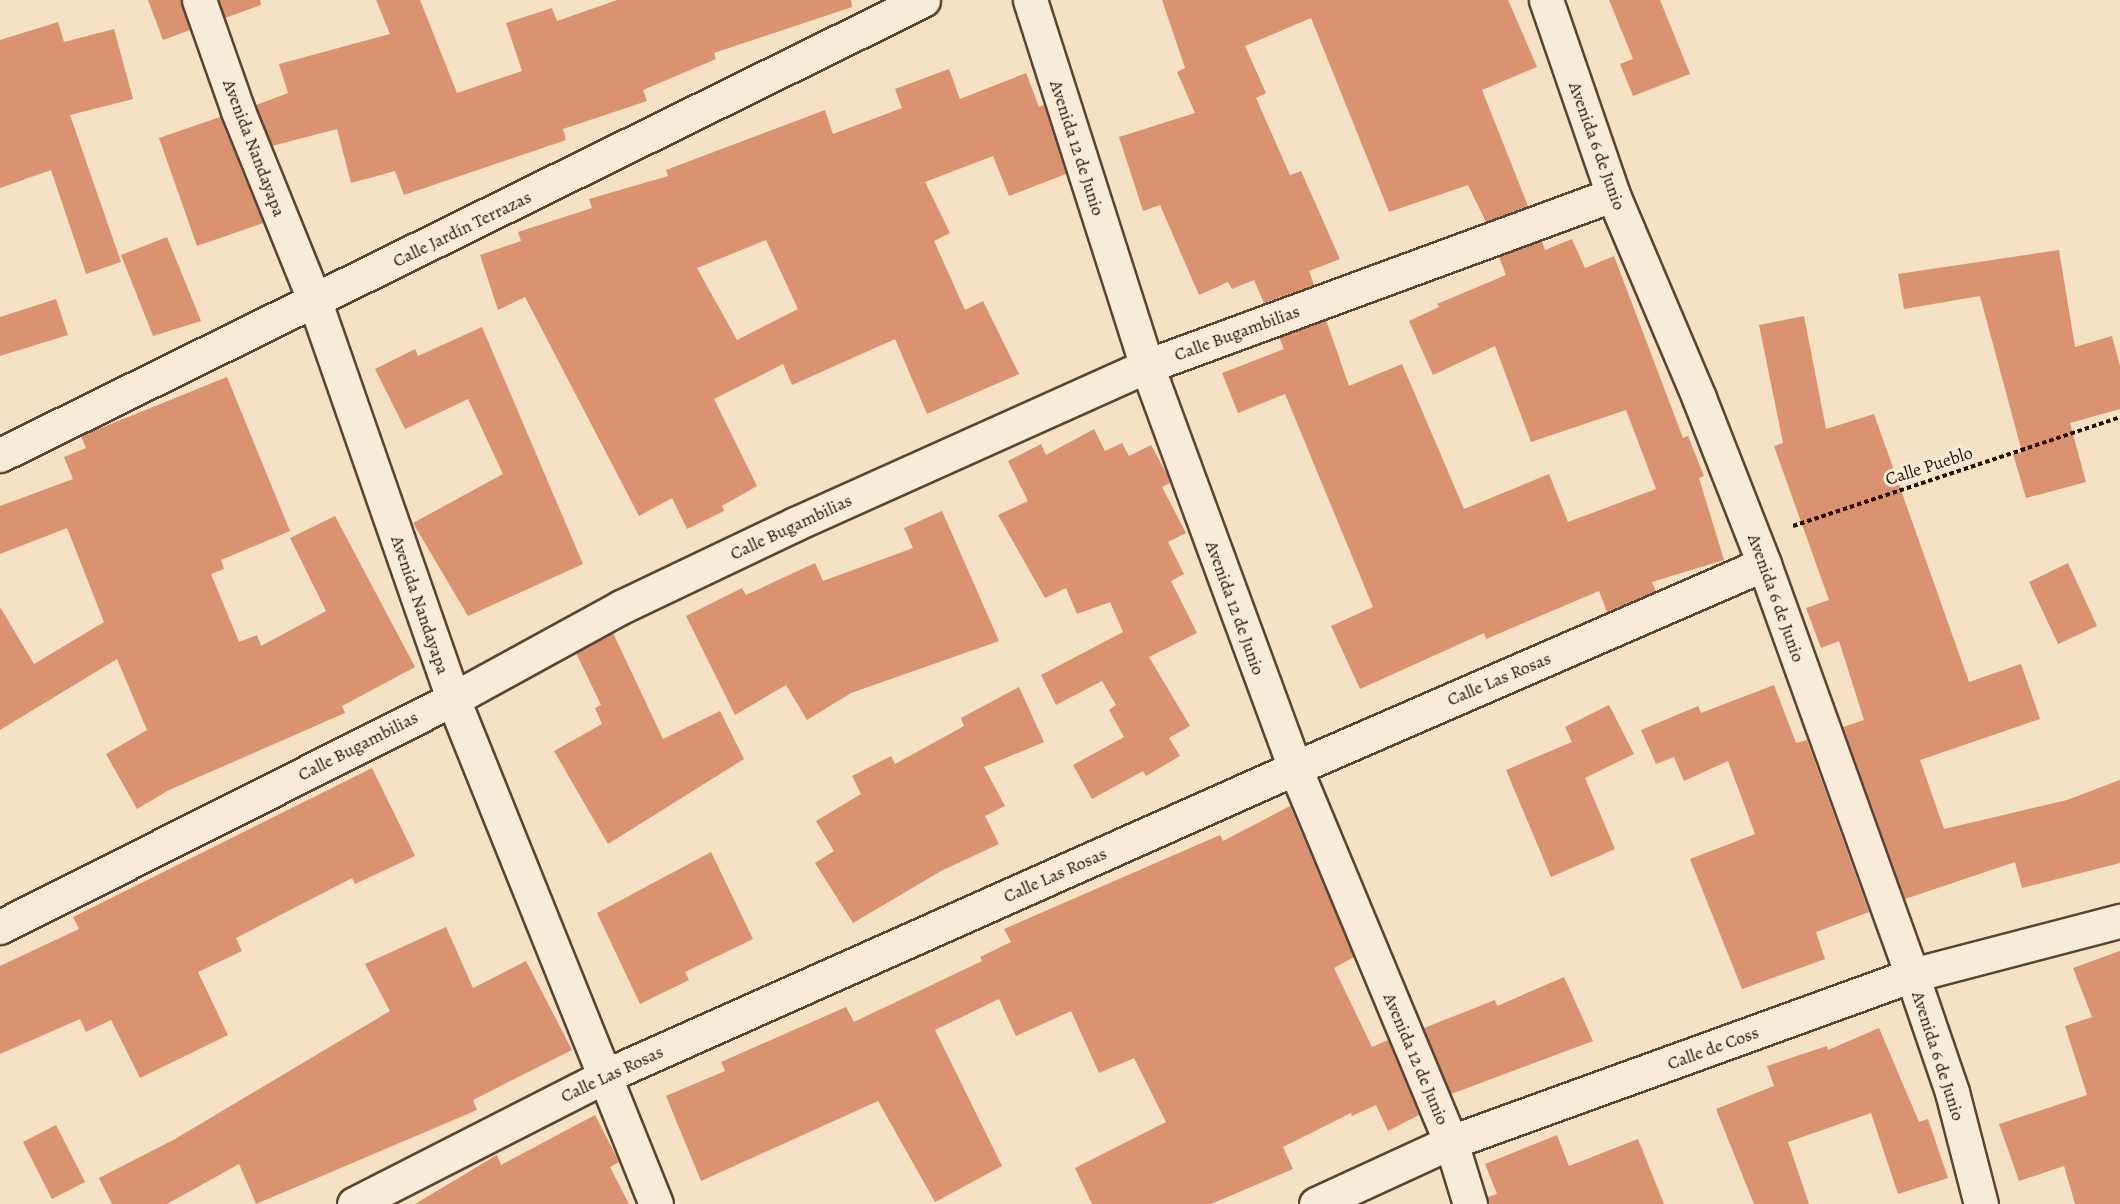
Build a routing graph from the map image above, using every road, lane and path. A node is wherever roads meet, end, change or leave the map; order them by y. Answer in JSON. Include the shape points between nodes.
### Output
{"nodes":[{"id":1,"x":199,"y":0,"type":"edge"},
{"id":2,"x":923,"y":0,"type":"edge"},
{"id":3,"x":1030,"y":0,"type":"edge"},
{"id":4,"x":1546,"y":0,"type":"edge"},
{"id":5,"x":1613,"y":195,"type":"junction"},
{"id":6,"x":315,"y":302,"type":"junction"},
{"id":7,"x":1147,"y":366,"type":"junction"},
{"id":8,"x":2120,"y":417,"type":"edge"},
{"id":9,"x":0,"y":455,"type":"edge"},
{"id":10,"x":1764,"y":564,"type":"junction"},
{"id":11,"x":453,"y":699,"type":"junction"},
{"id":12,"x":1294,"y":768,"type":"junction"},
{"id":13,"x":2120,"y":921,"type":"edge"},
{"id":14,"x":0,"y":927,"type":"edge"},
{"id":15,"x":1912,"y":975,"type":"junction"},
{"id":16,"x":605,"y":1076,"type":"junction"},
{"id":17,"x":1451,"y":1142,"type":"junction"},
{"id":18,"x":354,"y":1204,"type":"edge"},
{"id":19,"x":656,"y":1204,"type":"edge"},
{"id":20,"x":1316,"y":1204,"type":"edge"},
{"id":21,"x":1470,"y":1204,"type":"edge"},
{"id":22,"x":1981,"y":1204,"type":"edge"}],
"edges":[{"from":1,"to":6,"type":"street","name":"Avenida Nandayapa","via":[[238,111]]},
{"from":2,"to":6,"type":"street","name":"Calle Jardín Terrazas"},
{"from":3,"to":7,"type":"street","name":"Avenida 12 de Junio"},
{"from":4,"to":5,"type":"street","name":"Avenida 6 de Junio"},
{"from":5,"to":7,"type":"street","name":"Calle Bugambilias"},
{"from":5,"to":10,"type":"street","name":"Avenida 6 de Junio","via":[[1700,398]]},
{"from":6,"to":9,"type":"street","name":"Calle Jardín Terrazas"},
{"from":6,"to":11,"type":"street","name":"Avenida Nandayapa"},
{"from":7,"to":11,"type":"street","name":"Calle Bugambilias","via":[[642,598]]},
{"from":7,"to":12,"type":"street","name":"Avenida 12 de Junio"},
{"from":8,"to":10,"type":"path","name":"Calle Pueblo","via":[[1788,527]]},
{"from":10,"to":12,"type":"street","name":"Calle Las Rosas"},
{"from":10,"to":15,"type":"street","name":"Avenida 6 de Junio"},
{"from":11,"to":14,"type":"street","name":"Calle Bugambilias"},
{"from":11,"to":16,"type":"street","name":"Avenida Nandayapa"},
{"from":12,"to":16,"type":"street","name":"Calle Las Rosas"},
{"from":12,"to":17,"type":"street","name":"Avenida 12 de Junio"},
{"from":13,"to":15,"type":"street","name":"Calle de Coss"},
{"from":15,"to":17,"type":"street","name":"Calle de Coss"},
{"from":15,"to":22,"type":"street","name":"Avenida 6 de Junio","via":[[1952,1092]]},
{"from":16,"to":18,"type":"street","name":"Calle Las Rosas"},
{"from":16,"to":19,"type":"street","name":"Avenida Nandayapa"},
{"from":17,"to":20,"type":"street","name":"Calle de Coss"},
{"from":17,"to":21,"type":"street","name":"Avenida 12 de Junio"}]}
